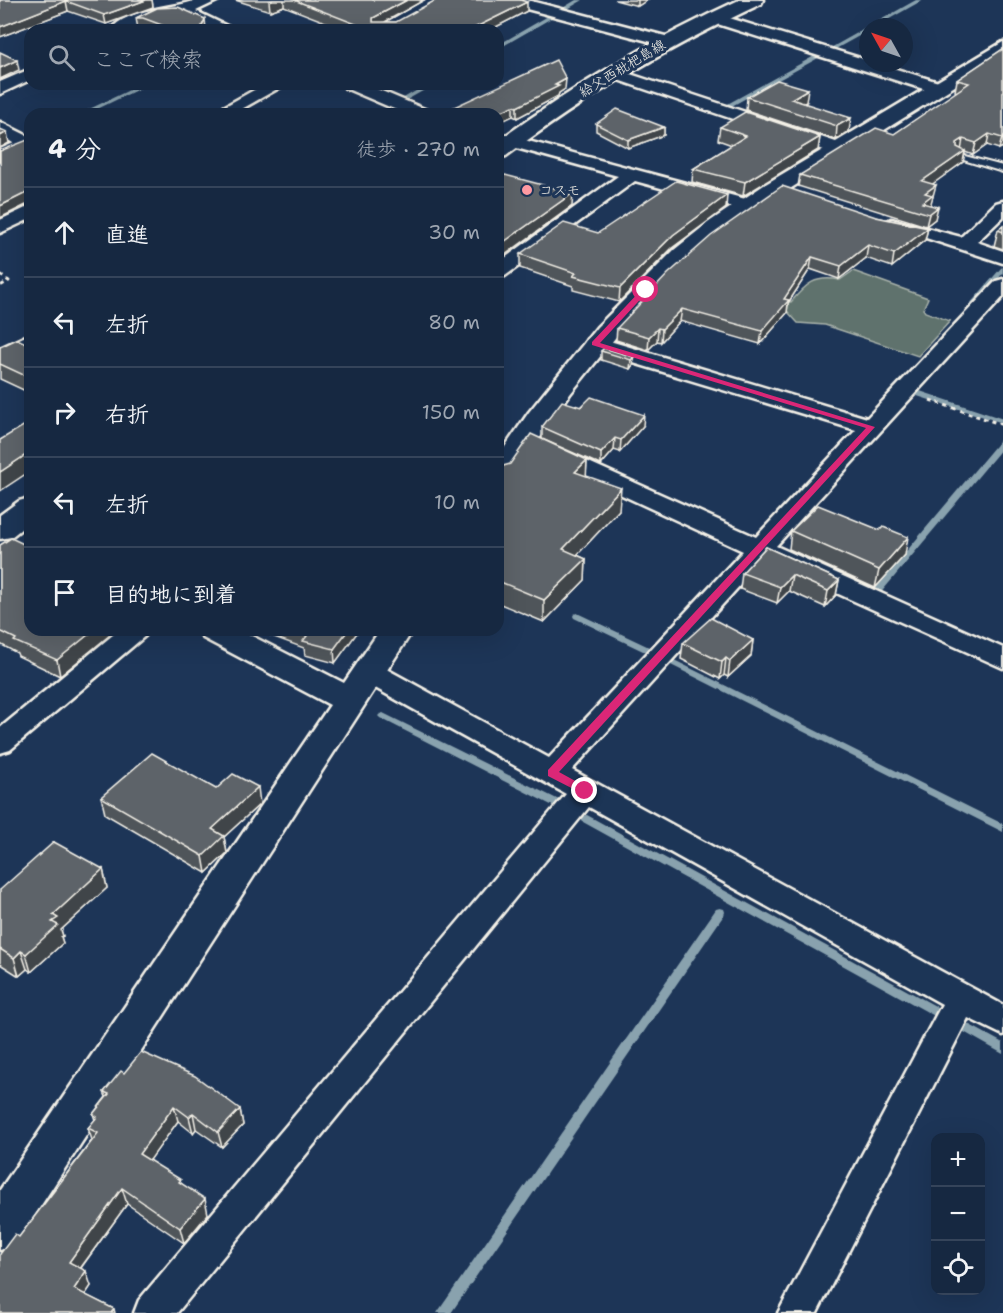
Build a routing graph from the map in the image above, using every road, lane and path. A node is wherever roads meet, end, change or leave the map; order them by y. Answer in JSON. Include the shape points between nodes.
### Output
{"nodes":[{"id":1,"x":211,"y":0,"type":"edge"},
{"id":2,"x":509,"y":0,"type":"edge"},
{"id":3,"x":754,"y":0,"type":"edge"},
{"id":4,"x":182,"y":11,"type":"junction"},
{"id":5,"x":713,"y":18,"type":"junction"},
{"id":6,"x":131,"y":24,"type":"edge"},
{"id":7,"x":213,"y":24,"type":"edge"},
{"id":8,"x":667,"y":41,"type":"junction"},
{"id":9,"x":1003,"y":48,"type":"edge"},
{"id":10,"x":24,"y":69,"type":"edge"},
{"id":11,"x":612,"y":73,"type":"junction"},
{"id":12,"x":939,"y":88,"type":"junction"},
{"id":13,"x":0,"y":89,"type":"edge"},
{"id":14,"x":266,"y":90,"type":"edge"},
{"id":15,"x":364,"y":90,"type":"edge"},
{"id":16,"x":232,"y":108,"type":"edge"},
{"id":17,"x":401,"y":108,"type":"edge"},
{"id":18,"x":0,"y":128,"type":"edge"},
{"id":19,"x":24,"y":141,"type":"edge"},
{"id":20,"x":504,"y":142,"type":"edge"},
{"id":21,"x":504,"y":143,"type":"edge"},
{"id":22,"x":24,"y":145,"type":"edge"},
{"id":23,"x":839,"y":149,"type":"junction"},
{"id":24,"x":0,"y":156,"type":"edge"},
{"id":25,"x":960,"y":156,"type":"edge"},
{"id":26,"x":1003,"y":169,"type":"edge"},
{"id":27,"x":633,"y":174,"type":"junction"},
{"id":28,"x":746,"y":205,"type":"junction"},
{"id":29,"x":1003,"y":207,"type":"edge"},
{"id":30,"x":24,"y":215,"type":"edge"},
{"id":31,"x":872,"y":219,"type":"edge"},
{"id":32,"x":0,"y":227,"type":"edge"},
{"id":33,"x":964,"y":244,"type":"junction"},
{"id":34,"x":1003,"y":257,"type":"edge"},
{"id":35,"x":504,"y":268,"type":"edge"},
{"id":36,"x":0,"y":275,"type":"edge"},
{"id":37,"x":1003,"y":285,"type":"edge"},
{"id":38,"x":0,"y":286,"type":"edge"},
{"id":39,"x":24,"y":343,"type":"edge"},
{"id":40,"x":595,"y":344,"type":"junction"},
{"id":41,"x":0,"y":357,"type":"edge"},
{"id":42,"x":904,"y":391,"type":"junction"},
{"id":43,"x":1003,"y":425,"type":"edge"},
{"id":44,"x":871,"y":427,"type":"junction"},
{"id":45,"x":522,"y":441,"type":"junction"},
{"id":46,"x":504,"y":469,"type":"edge"},
{"id":47,"x":758,"y":548,"type":"junction"},
{"id":48,"x":129,"y":636,"type":"edge"},
{"id":49,"x":230,"y":636,"type":"edge"},
{"id":50,"x":393,"y":636,"type":"edge"},
{"id":51,"x":1003,"y":659,"type":"edge"},
{"id":52,"x":359,"y":686,"type":"junction"},
{"id":53,"x":0,"y":743,"type":"edge"},
{"id":54,"x":552,"y":773,"type":"junction"},
{"id":55,"x":585,"y":791,"type":"junction"},
{"id":56,"x":962,"y":998,"type":"junction"},
{"id":57,"x":1003,"y":1021,"type":"edge"},
{"id":58,"x":0,"y":1229,"type":"edge"},
{"id":59,"x":153,"y":1313,"type":"edge"},
{"id":60,"x":797,"y":1313,"type":"edge"}],
"edges":[{"from":1,"to":4,"type":"street"},
{"from":2,"to":8,"type":"street"},
{"from":3,"to":5,"type":"street","name":"給父西枇杷島線"},
{"from":4,"to":6,"type":"street","via":[[155,13]]},
{"from":4,"to":7,"type":"street"},
{"from":5,"to":8,"type":"street","name":"給父西枇杷島線"},
{"from":5,"to":12,"type":"street"},
{"from":8,"to":11,"type":"street","name":"給父西枇杷島線"},
{"from":9,"to":12,"type":"street"},
{"from":10,"to":13,"type":"street"},
{"from":11,"to":20,"type":"street","name":"給父西枇杷島線"},
{"from":11,"to":23,"type":"street"},
{"from":12,"to":23,"type":"street"},
{"from":14,"to":16,"type":"street"},
{"from":15,"to":17,"type":"street"},
{"from":18,"to":19,"type":"street"},
{"from":21,"to":27,"type":"street"},
{"from":22,"to":24,"type":"street"},
{"from":23,"to":28,"type":"street","via":[[786,191]]},
{"from":25,"to":26,"type":"lane"},
{"from":27,"to":28,"type":"street"},
{"from":27,"to":35,"type":"street"},
{"from":28,"to":40,"type":"street","via":[[684,254]]},
{"from":29,"to":33,"type":"street"},
{"from":30,"to":32,"type":"street"},
{"from":31,"to":33,"type":"street"},
{"from":33,"to":34,"type":"street"},
{"from":36,"to":38,"type":"path","via":[[9,281]]},
{"from":37,"to":42,"type":"street"},
{"from":39,"to":41,"type":"street"},
{"from":40,"to":44,"type":"street"},
{"from":40,"to":45,"type":"street"},
{"from":42,"to":43,"type":"path"},
{"from":42,"to":44,"type":"street"},
{"from":44,"to":47,"type":"street"},
{"from":45,"to":46,"type":"street"},
{"from":45,"to":47,"type":"street"},
{"from":47,"to":51,"type":"street"},
{"from":47,"to":54,"type":"street"},
{"from":48,"to":53,"type":"street"},
{"from":49,"to":52,"type":"street"},
{"from":50,"to":52,"type":"street"},
{"from":52,"to":54,"type":"street"},
{"from":52,"to":58,"type":"street"},
{"from":54,"to":55,"type":"street"},
{"from":55,"to":56,"type":"street"},
{"from":55,"to":59,"type":"street"},
{"from":56,"to":57,"type":"street"},
{"from":56,"to":60,"type":"street"}]}
